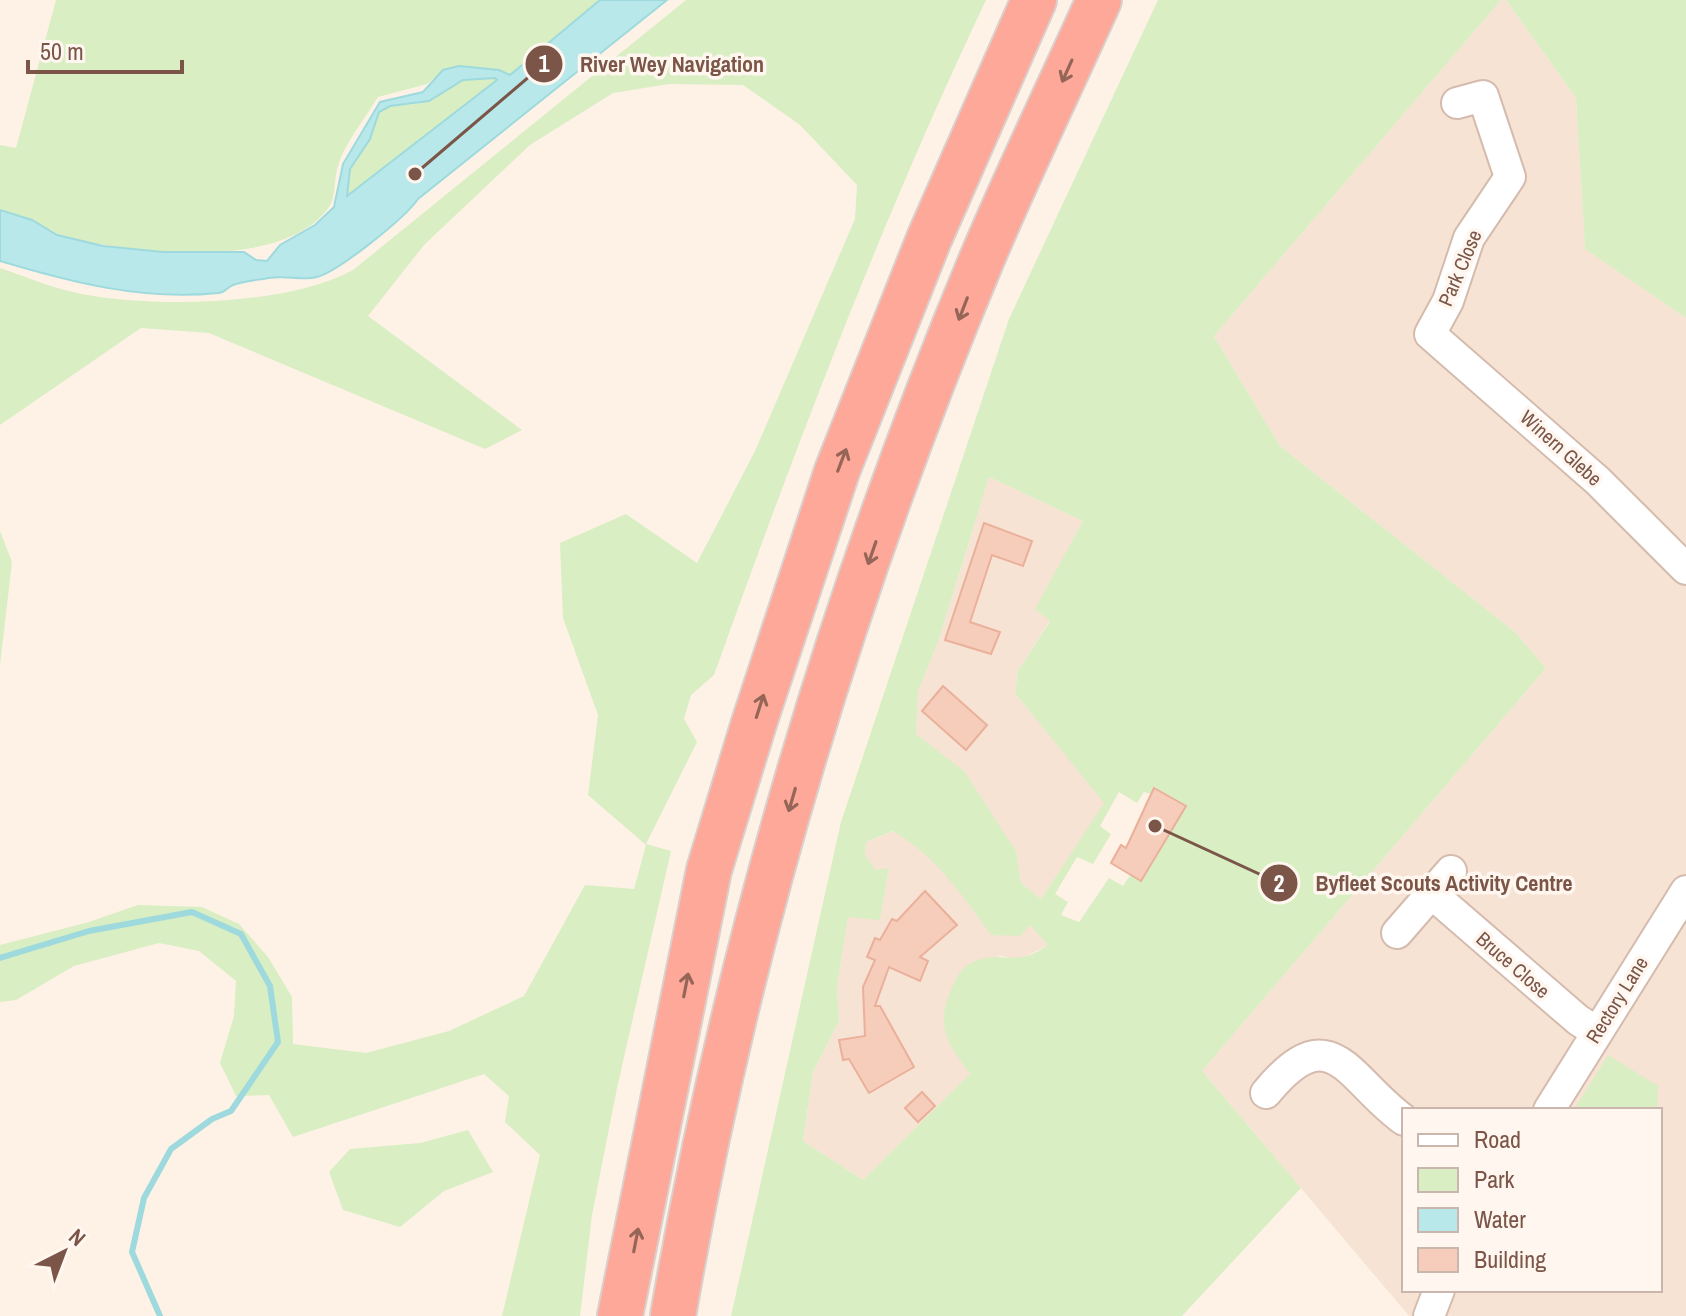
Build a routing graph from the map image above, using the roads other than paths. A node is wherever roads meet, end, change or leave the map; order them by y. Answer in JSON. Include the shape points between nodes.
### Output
{"nodes":[{"id":1,"x":1034,"y":0,"type":"edge"},
{"id":2,"x":1099,"y":0,"type":"edge"},
{"id":3,"x":1479,"y":97,"type":"dead end"},
{"id":4,"x":1430,"y":334,"type":"joint"},
{"id":5,"x":1686,"y":569,"type":"edge"},
{"id":6,"x":1686,"y":891,"type":"edge"},
{"id":7,"x":1397,"y":933,"type":"dead end"},
{"id":8,"x":1597,"y":1032,"type":"junction"},
{"id":9,"x":1266,"y":1093,"type":"dead end"},
{"id":10,"x":1550,"y":1108,"type":"edge"},
{"id":11,"x":1402,"y":1118,"type":"edge"},
{"id":12,"x":1438,"y":1292,"type":"edge"},
{"id":13,"x":620,"y":1316,"type":"edge"},
{"id":14,"x":673,"y":1316,"type":"edge"},
{"id":15,"x":1429,"y":1316,"type":"edge"}],
"edges":[{"from":13,"to":1,"type":"highway","one_way":true,"via":[[709,870],[754,723],[837,471],[929,239]]},
{"from":2,"to":14,"type":"highway","one_way":true,"via":[[981,260],[890,497],[806,748],[752,941]]},
{"from":3,"to":4,"type":"street","name":"Park Close","via":[[1510,177],[1469,238],[1448,301]]},
{"from":4,"to":5,"type":"street","name":"Winern Glebe","via":[[1598,481]]},
{"from":6,"to":8,"type":"street","name":"Rectory Lane"},
{"from":7,"to":8,"type":"street","name":"Bruce Close","via":[[1441,882],[1578,1020]]},
{"from":8,"to":10,"type":"street","name":"Rectory Lane"},
{"from":9,"to":11,"type":"street","via":[[1288,1067],[1321,1055],[1351,1069]]},
{"from":12,"to":15,"type":"street"}]}
